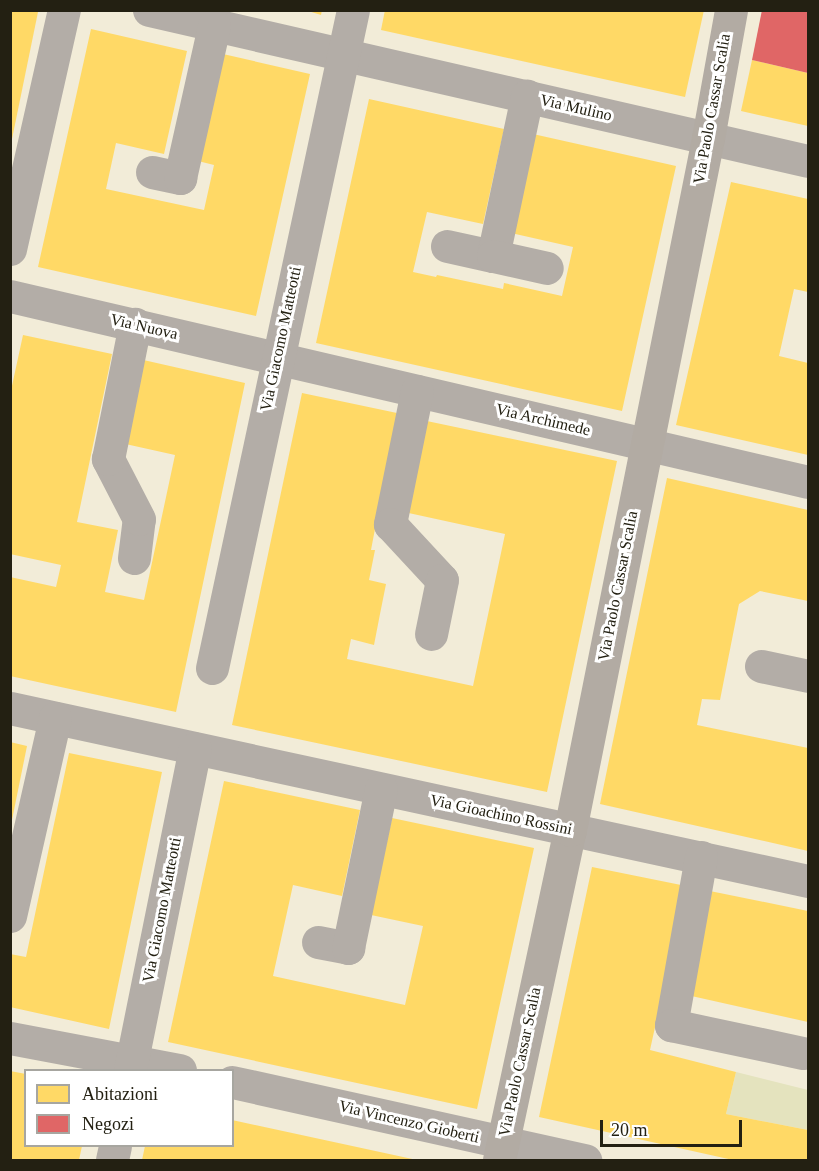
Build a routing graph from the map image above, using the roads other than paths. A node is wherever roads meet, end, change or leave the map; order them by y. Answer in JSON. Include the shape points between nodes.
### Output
{"nodes":[{"id":1,"x":64,"y":10,"type":"edge"},
{"id":2,"x":149,"y":10,"type":"edge"},
{"id":3,"x":353,"y":10,"type":"edge"},
{"id":4,"x":730,"y":10,"type":"edge"},
{"id":5,"x":214,"y":26,"type":"junction"},
{"id":6,"x":344,"y":55,"type":"junction"},
{"id":7,"x":527,"y":96,"type":"junction"},
{"id":8,"x":708,"y":138,"type":"junction"},
{"id":9,"x":808,"y":160,"type":"edge"},
{"id":10,"x":19,"y":162,"type":"edge"},
{"id":11,"x":152,"y":172,"type":"dead end"},
{"id":12,"x":447,"y":246,"type":"dead end"},
{"id":13,"x":10,"y":249,"type":"edge"},
{"id":14,"x":493,"y":256,"type":"junction"},
{"id":15,"x":547,"y":268,"type":"dead end"},
{"id":16,"x":10,"y":296,"type":"edge"},
{"id":17,"x":135,"y":324,"type":"junction"},
{"id":18,"x":276,"y":359,"type":"junction"},
{"id":19,"x":417,"y":392,"type":"junction"},
{"id":20,"x":645,"y":444,"type":"junction"},
{"id":21,"x":808,"y":482,"type":"edge"},
{"id":22,"x":134,"y":558,"type":"dead end"},
{"id":23,"x":431,"y":634,"type":"dead end"},
{"id":24,"x":761,"y":666,"type":"dead end"},
{"id":25,"x":212,"y":668,"type":"dead end"},
{"id":26,"x":808,"y":676,"type":"edge"},
{"id":27,"x":10,"y":708,"type":"edge"},
{"id":28,"x":55,"y":718,"type":"junction"},
{"id":29,"x":195,"y":749,"type":"junction"},
{"id":30,"x":381,"y":789,"type":"junction"},
{"id":31,"x":570,"y":830,"type":"junction"},
{"id":32,"x":701,"y":857,"type":"junction"},
{"id":33,"x":808,"y":881,"type":"edge"},
{"id":34,"x":10,"y":916,"type":"edge"},
{"id":35,"x":318,"y":942,"type":"dead end"},
{"id":36,"x":10,"y":1038,"type":"edge"},
{"id":37,"x":803,"y":1053,"type":"dead end"},
{"id":38,"x":131,"y":1065,"type":"edge"},
{"id":39,"x":164,"y":1069,"type":"edge"},
{"id":40,"x":234,"y":1083,"type":"edge"},
{"id":41,"x":501,"y":1152,"type":"edge"},
{"id":42,"x":585,"y":1161,"type":"edge"}],
"edges":[{"from":1,"to":10,"type":"street"},
{"from":2,"to":5,"type":"street","name":"Via Mulino"},
{"from":3,"to":6,"type":"street","name":"Via Giacomo Matteotti"},
{"from":4,"to":8,"type":"street","name":"Via Paolo Cassar Scalia"},
{"from":5,"to":6,"type":"street","name":"Via Mulino"},
{"from":5,"to":11,"type":"street","via":[[180,178]]},
{"from":6,"to":7,"type":"street","name":"Via Mulino"},
{"from":6,"to":18,"type":"street","name":"Via Giacomo Matteotti"},
{"from":7,"to":8,"type":"street","name":"Via Mulino"},
{"from":7,"to":14,"type":"street"},
{"from":8,"to":9,"type":"street","name":"Via Mulino"},
{"from":8,"to":20,"type":"street","name":"Via Paolo Cassar Scalia"},
{"from":10,"to":13,"type":"street"},
{"from":12,"to":14,"type":"street"},
{"from":14,"to":15,"type":"street"},
{"from":16,"to":17,"type":"street","name":"Via Nuova"},
{"from":17,"to":18,"type":"street","name":"Via Nuova"},
{"from":17,"to":22,"type":"street","via":[[108,459],[140,519]]},
{"from":18,"to":19,"type":"street","name":"Via Archimede"},
{"from":18,"to":25,"type":"street","name":"Via Giacomo Matteotti"},
{"from":19,"to":20,"type":"street","name":"Via Archimede"},
{"from":19,"to":23,"type":"street","via":[[390,524],[442,580]]},
{"from":20,"to":21,"type":"street","name":"Via Archimede"},
{"from":20,"to":31,"type":"street","name":"Via Paolo Cassar Scalia"},
{"from":24,"to":26,"type":"street"},
{"from":27,"to":28,"type":"street","name":"Via Gioachino Rossini"},
{"from":28,"to":29,"type":"street","name":"Via Gioachino Rossini"},
{"from":28,"to":34,"type":"street"},
{"from":29,"to":30,"type":"street","name":"Via Gioachino Rossini"},
{"from":29,"to":38,"type":"street","name":"Via Giacomo Matteotti"},
{"from":30,"to":31,"type":"street","name":"Via Gioachino Rossini"},
{"from":30,"to":35,"type":"street","via":[[348,948]]},
{"from":31,"to":32,"type":"street","name":"Via Gioachino Rossini"},
{"from":31,"to":41,"type":"street","name":"Via Paolo Cassar Scalia"},
{"from":32,"to":33,"type":"street","name":"Via Gioachino Rossini"},
{"from":32,"to":37,"type":"street","via":[[671,1025]]},
{"from":36,"to":38,"type":"street"},
{"from":38,"to":39,"type":"street"},
{"from":40,"to":41,"type":"street","name":"Via Vincenzo Gioberti"},
{"from":41,"to":42,"type":"street","name":"Via Vincenzo Gioberti"}]}
